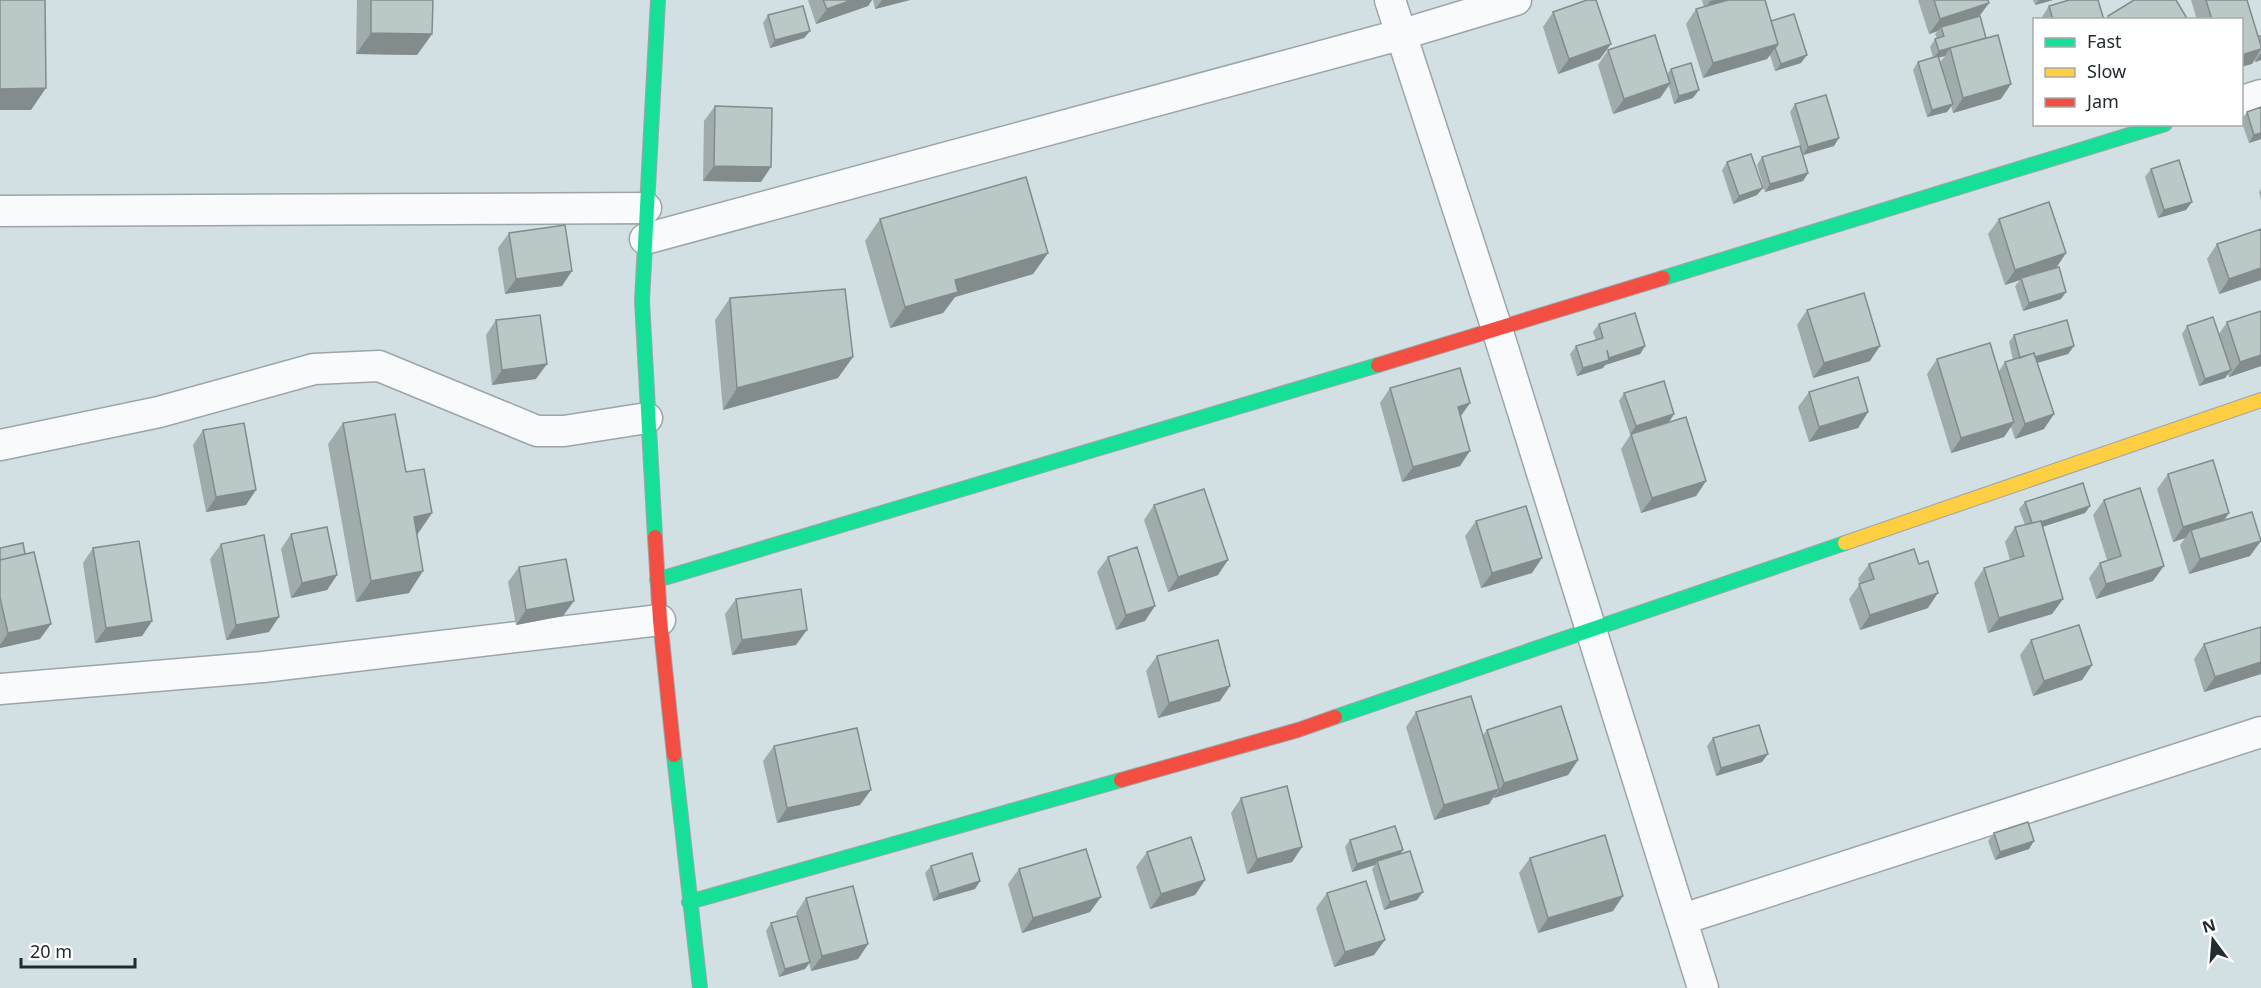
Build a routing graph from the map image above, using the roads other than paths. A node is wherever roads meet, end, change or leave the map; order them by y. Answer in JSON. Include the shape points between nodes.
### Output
{"nodes":[{"id":1,"x":658,"y":0,"type":"edge"},
{"id":2,"x":1390,"y":0,"type":"edge"},
{"id":3,"x":1516,"y":0,"type":"edge"},
{"id":4,"x":1403,"y":34,"type":"junction"},
{"id":5,"x":2261,"y":95,"type":"edge"},
{"id":6,"x":2243,"y":100,"type":"edge"},
{"id":7,"x":2158,"y":126,"type":"edge"},
{"id":8,"x":646,"y":208,"type":"junction"},
{"id":9,"x":0,"y":211,"type":"edge"},
{"id":10,"x":645,"y":239,"type":"junction"},
{"id":11,"x":1497,"y":329,"type":"junction"},
{"id":12,"x":2261,"y":400,"type":"edge"},
{"id":13,"x":647,"y":418,"type":"junction"},
{"id":14,"x":0,"y":445,"type":"edge"},
{"id":15,"x":657,"y":580,"type":"junction"},
{"id":16,"x":660,"y":620,"type":"junction"},
{"id":17,"x":1590,"y":630,"type":"junction"},
{"id":18,"x":0,"y":689,"type":"edge"},
{"id":19,"x":2261,"y":732,"type":"edge"},
{"id":20,"x":689,"y":902,"type":"junction"},
{"id":21,"x":1683,"y":919,"type":"junction"},
{"id":22,"x":700,"y":988,"type":"edge"},
{"id":23,"x":1703,"y":988,"type":"edge"}],
"edges":[{"from":1,"to":8,"type":"street"},
{"from":2,"to":4,"type":"street"},
{"from":3,"to":4,"type":"street"},
{"from":4,"to":10,"type":"street"},
{"from":4,"to":11,"type":"street"},
{"from":5,"to":6,"type":"street"},
{"from":7,"to":11,"type":"street"},
{"from":8,"to":9,"type":"street"},
{"from":8,"to":10,"type":"street"},
{"from":10,"to":13,"type":"street","via":[[642,301]]},
{"from":11,"to":15,"type":"street"},
{"from":11,"to":17,"type":"street"},
{"from":12,"to":17,"type":"street"},
{"from":13,"to":14,"type":"street","via":[[564,431],[537,431],[379,366],[314,369],[159,412]]},
{"from":13,"to":15,"type":"street"},
{"from":15,"to":16,"type":"street"},
{"from":16,"to":18,"type":"street","via":[[263,667]]},
{"from":16,"to":20,"type":"street"},
{"from":17,"to":20,"type":"street","via":[[1298,730]]},
{"from":17,"to":21,"type":"street"},
{"from":19,"to":21,"type":"street"},
{"from":20,"to":22,"type":"street"},
{"from":21,"to":23,"type":"street"}]}
